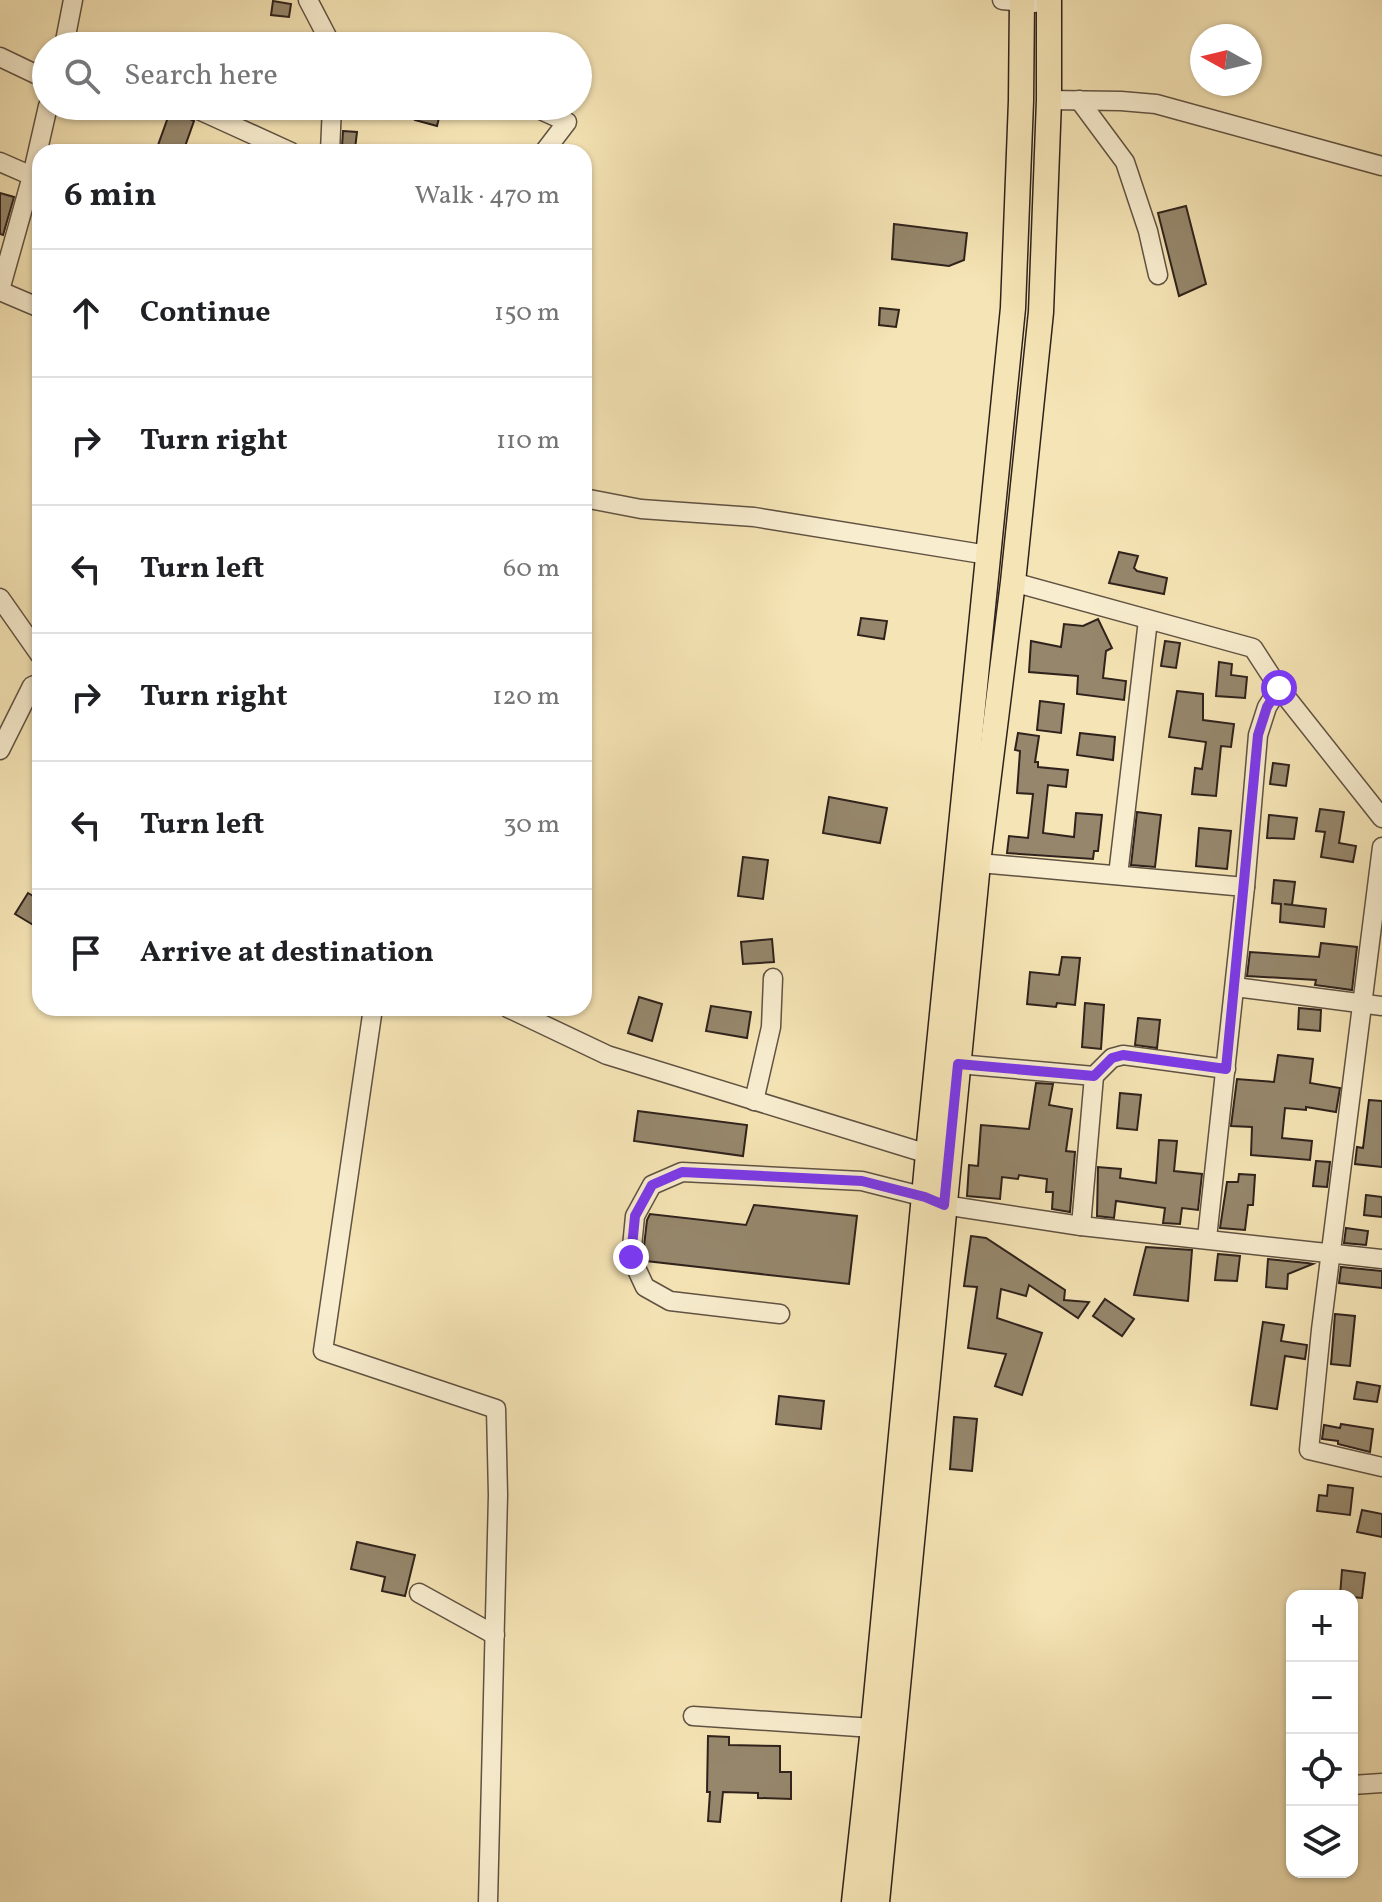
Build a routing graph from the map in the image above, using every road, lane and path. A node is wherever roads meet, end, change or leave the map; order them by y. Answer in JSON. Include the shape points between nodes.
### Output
{"nodes":[{"id":1,"x":73,"y":0,"type":"edge"},
{"id":2,"x":308,"y":0,"type":"edge"},
{"id":3,"x":1015,"y":1,"type":"edge"},
{"id":4,"x":1049,"y":2,"type":"edge"},
{"id":5,"x":67,"y":32,"type":"edge"},
{"id":6,"x":325,"y":32,"type":"edge"},
{"id":7,"x":0,"y":57,"type":"edge"},
{"id":8,"x":32,"y":72,"type":"edge"},
{"id":9,"x":1049,"y":100,"type":"junction"},
{"id":10,"x":1079,"y":100,"type":"junction"},
{"id":11,"x":46,"y":120,"type":"edge"},
{"id":12,"x":221,"y":120,"type":"edge"},
{"id":13,"x":331,"y":120,"type":"edge"},
{"id":14,"x":563,"y":120,"type":"edge"},
{"id":15,"x":42,"y":144,"type":"edge"},
{"id":16,"x":273,"y":144,"type":"edge"},
{"id":17,"x":330,"y":144,"type":"edge"},
{"id":18,"x":550,"y":144,"type":"edge"},
{"id":19,"x":0,"y":162,"type":"edge"},
{"id":20,"x":1382,"y":166,"type":"edge"},
{"id":21,"x":32,"y":175,"type":"edge"},
{"id":22,"x":32,"y":190,"type":"edge"},
{"id":23,"x":1158,"y":275,"type":"dead end"},
{"id":24,"x":0,"y":290,"type":"edge"},
{"id":25,"x":32,"y":304,"type":"edge"},
{"id":26,"x":1013,"y":308,"type":"junction"},
{"id":27,"x":1041,"y":312,"type":"junction"},
{"id":28,"x":1003,"y":409,"type":"junction"},
{"id":29,"x":1030,"y":413,"type":"junction"},
{"id":30,"x":592,"y":500,"type":"edge"},
{"id":31,"x":988,"y":555,"type":"junction"},
{"id":32,"x":1013,"y":582,"type":"junction"},
{"id":33,"x":0,"y":598,"type":"edge"},
{"id":34,"x":1148,"y":620,"type":"junction"},
{"id":35,"x":32,"y":644,"type":"edge"},
{"id":36,"x":32,"y":686,"type":"edge"},
{"id":37,"x":1279,"y":688,"type":"junction"},
{"id":38,"x":0,"y":750,"type":"edge"},
{"id":39,"x":1382,"y":818,"type":"edge"},
{"id":40,"x":1382,"y":847,"type":"edge"},
{"id":41,"x":968,"y":862,"type":"junction"},
{"id":42,"x":1118,"y":875,"type":"junction"},
{"id":43,"x":1245,"y":887,"type":"junction"},
{"id":44,"x":773,"y":978,"type":"dead end"},
{"id":45,"x":1235,"y":987,"type":"junction"},
{"id":46,"x":1361,"y":1004,"type":"junction"},
{"id":47,"x":1382,"y":1006,"type":"edge"},
{"id":48,"x":372,"y":1016,"type":"edge"},
{"id":49,"x":525,"y":1016,"type":"edge"},
{"id":50,"x":958,"y":1064,"type":"junction"},
{"id":51,"x":1226,"y":1069,"type":"junction"},
{"id":52,"x":1094,"y":1076,"type":"junction"},
{"id":53,"x":754,"y":1101,"type":"junction"},
{"id":54,"x":928,"y":1154,"type":"junction"},
{"id":55,"x":935,"y":1201,"type":"junction"},
{"id":56,"x":1081,"y":1226,"type":"junction"},
{"id":57,"x":1207,"y":1238,"type":"junction"},
{"id":58,"x":1332,"y":1253,"type":"junction"},
{"id":59,"x":1382,"y":1259,"type":"edge"},
{"id":60,"x":780,"y":1314,"type":"dead end"},
{"id":61,"x":1382,"y":1467,"type":"edge"},
{"id":62,"x":419,"y":1593,"type":"dead end"},
{"id":63,"x":495,"y":1635,"type":"junction"},
{"id":64,"x":693,"y":1716,"type":"dead end"},
{"id":65,"x":873,"y":1728,"type":"junction"},
{"id":66,"x":1382,"y":1783,"type":"edge"},
{"id":67,"x":1358,"y":1785,"type":"edge"},
{"id":68,"x":488,"y":1902,"type":"edge"},
{"id":69,"x":854,"y":1902,"type":"edge"},
{"id":70,"x":877,"y":1902,"type":"edge"}],
"edges":[{"from":1,"to":5,"type":"street"},
{"from":2,"to":6,"type":"street"},
{"from":3,"to":4,"type":"street"},
{"from":3,"to":26,"type":"main road","via":[[1021,101]]},
{"from":4,"to":9,"type":"main road"},
{"from":7,"to":8,"type":"street"},
{"from":9,"to":10,"type":"street"},
{"from":9,"to":27,"type":"main road"},
{"from":10,"to":20,"type":"street","via":[[1156,104]]},
{"from":10,"to":23,"type":"street","via":[[1125,162]]},
{"from":11,"to":15,"type":"street"},
{"from":12,"to":16,"type":"street"},
{"from":13,"to":17,"type":"street"},
{"from":14,"to":18,"type":"street","via":[[567,122]]},
{"from":19,"to":21,"type":"street"},
{"from":22,"to":24,"type":"street"},
{"from":24,"to":25,"type":"street"},
{"from":26,"to":27,"type":"main road"},
{"from":26,"to":28,"type":"main road"},
{"from":27,"to":29,"type":"main road"},
{"from":28,"to":29,"type":"main road"},
{"from":28,"to":31,"type":"main road"},
{"from":29,"to":32,"type":"main road"},
{"from":30,"to":31,"type":"street","via":[[641,509],[754,517]]},
{"from":31,"to":41,"type":"main road"},
{"from":32,"to":34,"type":"street"},
{"from":32,"to":41,"type":"main road"},
{"from":33,"to":35,"type":"street"},
{"from":34,"to":37,"type":"street","via":[[1253,648]]},
{"from":34,"to":42,"type":"street"},
{"from":36,"to":38,"type":"street"},
{"from":37,"to":39,"type":"street"},
{"from":37,"to":43,"type":"street","via":[[1258,735]]},
{"from":40,"to":46,"type":"street"},
{"from":41,"to":42,"type":"street"},
{"from":41,"to":50,"type":"main road"},
{"from":41,"to":54,"type":"main road"},
{"from":42,"to":43,"type":"street"},
{"from":43,"to":45,"type":"street"},
{"from":44,"to":53,"type":"street","via":[[771,1027]]},
{"from":45,"to":46,"type":"street"},
{"from":45,"to":51,"type":"street"},
{"from":46,"to":47,"type":"street"},
{"from":46,"to":58,"type":"street"},
{"from":48,"to":63,"type":"street","via":[[323,1351],[496,1409]]},
{"from":49,"to":53,"type":"street","via":[[607,1055]]},
{"from":50,"to":52,"type":"street"},
{"from":50,"to":55,"type":"main road"},
{"from":51,"to":52,"type":"street","via":[[1123,1055],[1112,1058]]},
{"from":51,"to":57,"type":"street"},
{"from":52,"to":56,"type":"street"},
{"from":53,"to":54,"type":"street"},
{"from":54,"to":55,"type":"main road"},
{"from":55,"to":56,"type":"street"},
{"from":55,"to":60,"type":"street","via":[[862,1181],[682,1172],[652,1185],[635,1216],[631,1257],[645,1287],[670,1301]]},
{"from":55,"to":65,"type":"main road"},
{"from":55,"to":70,"type":"main road"},
{"from":56,"to":57,"type":"street"},
{"from":57,"to":58,"type":"street"},
{"from":58,"to":59,"type":"street"},
{"from":58,"to":61,"type":"street","via":[[1309,1450]]},
{"from":62,"to":63,"type":"street"},
{"from":63,"to":68,"type":"street"},
{"from":64,"to":65,"type":"street"},
{"from":65,"to":69,"type":"main road"},
{"from":66,"to":67,"type":"street"}]}
